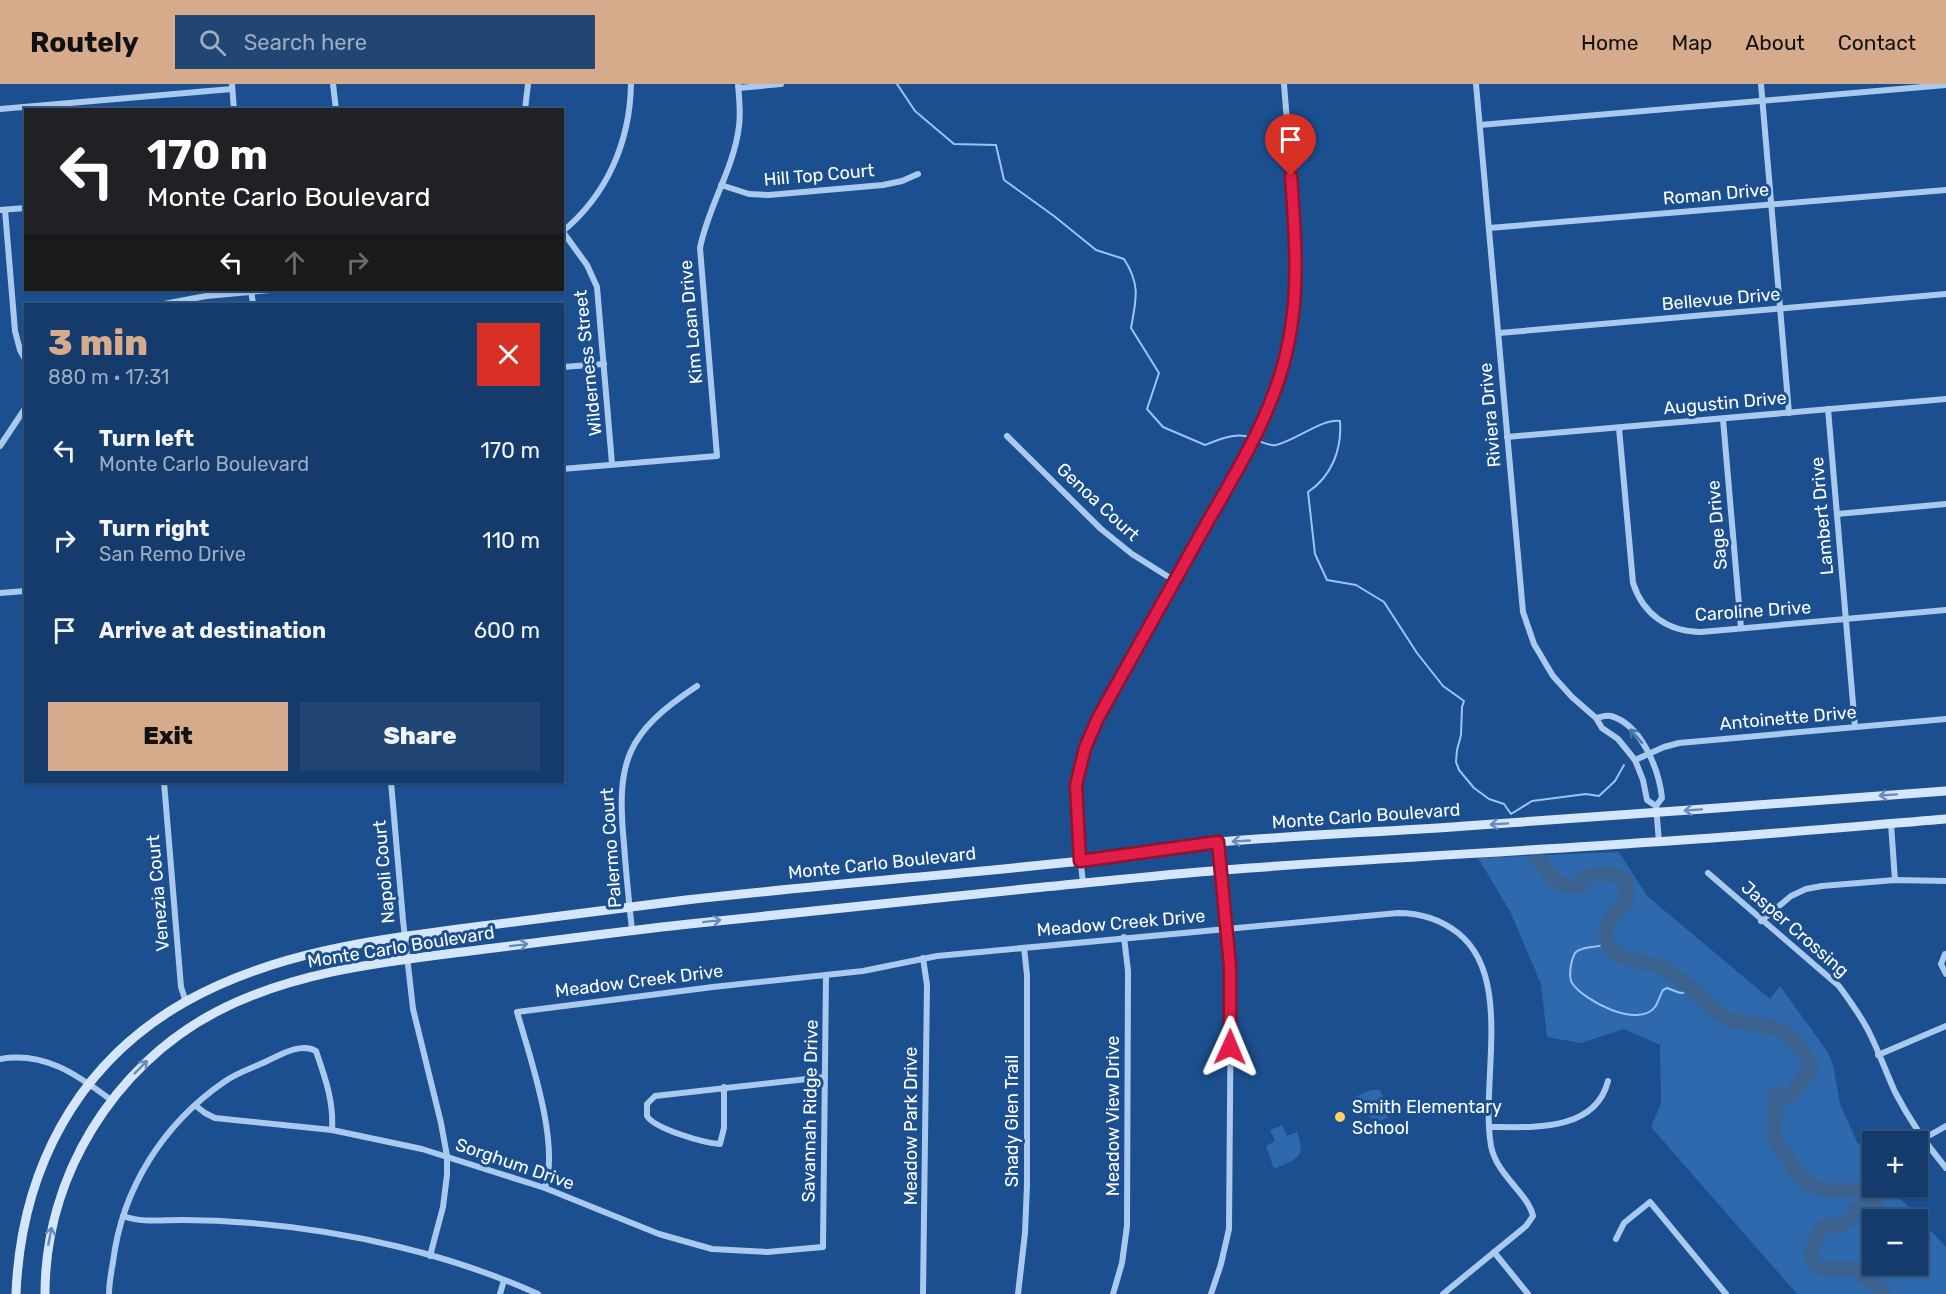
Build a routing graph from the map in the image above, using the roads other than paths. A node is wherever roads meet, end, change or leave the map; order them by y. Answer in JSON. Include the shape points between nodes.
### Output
{"nodes":[{"id":1,"x":333,"y":84,"type":"edge"},
{"id":2,"x":528,"y":84,"type":"edge"},
{"id":3,"x":631,"y":84,"type":"edge"},
{"id":4,"x":781,"y":84,"type":"edge"},
{"id":5,"x":1284,"y":84,"type":"edge"},
{"id":6,"x":1476,"y":84,"type":"edge"},
{"id":7,"x":1761,"y":84,"type":"edge"},
{"id":8,"x":1946,"y":85,"type":"edge"},
{"id":9,"x":232,"y":86,"type":"edge"},
{"id":10,"x":738,"y":86,"type":"edge"},
{"id":11,"x":1762,"y":101,"type":"junction"},
{"id":12,"x":234,"y":108,"type":"edge"},
{"id":13,"x":336,"y":108,"type":"edge"},
{"id":14,"x":525,"y":108,"type":"edge"},
{"id":15,"x":0,"y":109,"type":"edge"},
{"id":16,"x":1480,"y":125,"type":"junction"},
{"id":17,"x":918,"y":174,"type":"dead end"},
{"id":18,"x":721,"y":185,"type":"junction"},
{"id":19,"x":1946,"y":190,"type":"edge"},
{"id":20,"x":1771,"y":204,"type":"junction"},
{"id":21,"x":24,"y":208,"type":"edge"},
{"id":22,"x":3,"y":210,"type":"edge"},
{"id":23,"x":1489,"y":228,"type":"junction"},
{"id":24,"x":564,"y":231,"type":"edge"},
{"id":25,"x":564,"y":233,"type":"edge"},
{"id":26,"x":244,"y":291,"type":"edge"},
{"id":27,"x":1946,"y":294,"type":"edge"},
{"id":28,"x":169,"y":303,"type":"edge"},
{"id":29,"x":1781,"y":309,"type":"junction"},
{"id":30,"x":1499,"y":333,"type":"junction"},
{"id":31,"x":24,"y":357,"type":"edge"},
{"id":32,"x":604,"y":363,"type":"junction"},
{"id":33,"x":564,"y":367,"type":"edge"},
{"id":34,"x":1946,"y":399,"type":"edge"},
{"id":35,"x":1828,"y":409,"type":"junction"},
{"id":36,"x":24,"y":410,"type":"edge"},
{"id":37,"x":1789,"y":413,"type":"junction"},
{"id":38,"x":1723,"y":419,"type":"junction"},
{"id":39,"x":1619,"y":428,"type":"junction"},
{"id":40,"x":1007,"y":436,"type":"dead end"},
{"id":41,"x":1507,"y":437,"type":"junction"},
{"id":42,"x":0,"y":446,"type":"edge"},
{"id":43,"x":612,"y":464,"type":"junction"},
{"id":44,"x":564,"y":469,"type":"edge"},
{"id":45,"x":1946,"y":504,"type":"edge"},
{"id":46,"x":1837,"y":514,"type":"junction"},
{"id":47,"x":1175,"y":580,"type":"junction"},
{"id":48,"x":24,"y":591,"type":"edge"},
{"id":49,"x":0,"y":593,"type":"edge"},
{"id":50,"x":1946,"y":610,"type":"edge"},
{"id":51,"x":1846,"y":620,"type":"junction"},
{"id":52,"x":1741,"y":628,"type":"junction"},
{"id":53,"x":697,"y":686,"type":"dead end"},
{"id":54,"x":1596,"y":718,"type":"junction"},
{"id":55,"x":1946,"y":719,"type":"edge"},
{"id":56,"x":1855,"y":727,"type":"junction"},
{"id":57,"x":1649,"y":753,"type":"junction"},
{"id":58,"x":1635,"y":760,"type":"junction"},
{"id":59,"x":164,"y":783,"type":"edge"},
{"id":60,"x":391,"y":783,"type":"edge"},
{"id":61,"x":1946,"y":790,"type":"edge"},
{"id":62,"x":1656,"y":810,"type":"junction"},
{"id":63,"x":1946,"y":819,"type":"edge"},
{"id":64,"x":1891,"y":824,"type":"junction"},
{"id":65,"x":1218,"y":842,"type":"junction"},
{"id":66,"x":1659,"y":842,"type":"junction"},
{"id":67,"x":1080,"y":861,"type":"junction"},
{"id":68,"x":1220,"y":870,"type":"junction"},
{"id":69,"x":1708,"y":873,"type":"dead end"},
{"id":70,"x":1895,"y":880,"type":"junction"},
{"id":71,"x":1946,"y":881,"type":"edge"},
{"id":72,"x":1083,"y":883,"type":"junction"},
{"id":73,"x":630,"y":907,"type":"junction"},
{"id":74,"x":1761,"y":921,"type":"junction"},
{"id":75,"x":1226,"y":929,"type":"junction"},
{"id":76,"x":632,"y":930,"type":"junction"},
{"id":77,"x":405,"y":936,"type":"junction"},
{"id":78,"x":1124,"y":938,"type":"junction"},
{"id":79,"x":1024,"y":948,"type":"junction"},
{"id":80,"x":1945,"y":954,"type":"edge"},
{"id":81,"x":923,"y":958,"type":"junction"},
{"id":82,"x":408,"y":959,"type":"junction"},
{"id":83,"x":1946,"y":974,"type":"edge"},
{"id":84,"x":826,"y":975,"type":"junction"},
{"id":85,"x":186,"y":1002,"type":"junction"},
{"id":86,"x":1946,"y":1026,"type":"edge"},
{"id":87,"x":1878,"y":1055,"type":"junction"},
{"id":88,"x":0,"y":1059,"type":"edge"},
{"id":89,"x":825,"y":1077,"type":"junction"},
{"id":90,"x":1608,"y":1081,"type":"dead end"},
{"id":91,"x":89,"y":1083,"type":"junction"},
{"id":92,"x":724,"y":1087,"type":"junction"},
{"id":93,"x":111,"y":1100,"type":"junction"},
{"id":94,"x":196,"y":1106,"type":"junction"},
{"id":95,"x":1946,"y":1126,"type":"edge"},
{"id":96,"x":1490,"y":1127,"type":"junction"},
{"id":97,"x":332,"y":1130,"type":"junction"},
{"id":98,"x":1918,"y":1131,"type":"edge"},
{"id":99,"x":1928,"y":1136,"type":"edge"},
{"id":100,"x":1928,"y":1145,"type":"edge"},
{"id":101,"x":447,"y":1156,"type":"junction"},
{"id":102,"x":1946,"y":1168,"type":"edge"},
{"id":103,"x":545,"y":1188,"type":"junction"},
{"id":104,"x":123,"y":1216,"type":"junction"},
{"id":105,"x":1616,"y":1239,"type":"dead end"},
{"id":106,"x":823,"y":1247,"type":"joint"},
{"id":107,"x":1494,"y":1252,"type":"junction"},
{"id":108,"x":430,"y":1256,"type":"junction"},
{"id":109,"x":504,"y":1280,"type":"junction"},
{"id":110,"x":16,"y":1294,"type":"edge"},
{"id":111,"x":45,"y":1294,"type":"edge"},
{"id":112,"x":109,"y":1294,"type":"edge"},
{"id":113,"x":500,"y":1294,"type":"edge"},
{"id":114,"x":538,"y":1294,"type":"edge"},
{"id":115,"x":923,"y":1294,"type":"edge"},
{"id":116,"x":1018,"y":1294,"type":"edge"},
{"id":117,"x":1113,"y":1294,"type":"edge"},
{"id":118,"x":1211,"y":1294,"type":"edge"},
{"id":119,"x":1443,"y":1294,"type":"edge"},
{"id":120,"x":1528,"y":1294,"type":"edge"},
{"id":121,"x":1726,"y":1294,"type":"edge"}],
"edges":[{"from":1,"to":13,"type":"street"},
{"from":2,"to":14,"type":"street"},
{"from":3,"to":24,"type":"street","via":[[628,121],[613,166],[589,207]]},
{"from":4,"to":10,"type":"street"},
{"from":5,"to":47,"type":"street","via":[[1295,239],[1295,291],[1285,359],[1259,428]]},
{"from":6,"to":16,"type":"street","name":"Riviera Drive"},
{"from":7,"to":11,"type":"street"},
{"from":8,"to":11,"type":"street"},
{"from":9,"to":12,"type":"street"},
{"from":9,"to":15,"type":"street"},
{"from":10,"to":18,"type":"street","name":"Kim Loan Drive","via":[[739,128]]},
{"from":11,"to":16,"type":"street"},
{"from":11,"to":20,"type":"street"},
{"from":16,"to":23,"type":"street","name":"Riviera Drive"},
{"from":17,"to":18,"type":"street","name":"Hill Top Court","via":[[883,185],[769,195],[749,194]]},
{"from":18,"to":43,"type":"street","name":"Kim Loan Drive","via":[[700,248],[717,456]]},
{"from":19,"to":20,"type":"street","name":"Roman Drive"},
{"from":20,"to":23,"type":"street","name":"Roman Drive"},
{"from":20,"to":29,"type":"street"},
{"from":21,"to":22,"type":"street"},
{"from":22,"to":31,"type":"street","via":[[15,331]]},
{"from":23,"to":30,"type":"street","name":"Riviera Drive"},
{"from":25,"to":32,"type":"street","name":"Wilderness Street","via":[[587,265],[597,288]]},
{"from":26,"to":28,"type":"street"},
{"from":27,"to":29,"type":"street","name":"Bellevue Drive"},
{"from":29,"to":30,"type":"street","name":"Bellevue Drive"},
{"from":29,"to":37,"type":"street"},
{"from":30,"to":41,"type":"street","name":"Riviera Drive"},
{"from":32,"to":33,"type":"street"},
{"from":32,"to":43,"type":"street","name":"Wilderness Street"},
{"from":34,"to":35,"type":"street","name":"Augustin Drive"},
{"from":35,"to":37,"type":"street","name":"Augustin Drive"},
{"from":35,"to":46,"type":"street","name":"Lambert Drive"},
{"from":36,"to":42,"type":"street"},
{"from":37,"to":38,"type":"street","name":"Augustin Drive"},
{"from":38,"to":39,"type":"street","name":"Augustin Drive"},
{"from":38,"to":52,"type":"street","name":"Sage Drive"},
{"from":39,"to":41,"type":"street","name":"Augustin Drive"},
{"from":39,"to":52,"type":"street","name":"Caroline Drive","via":[[1631,575],[1641,602],[1657,619],[1677,629],[1701,632]]},
{"from":40,"to":47,"type":"street","name":"Genoa Court","via":[[1107,534],[1138,559]]},
{"from":41,"to":54,"type":"street","name":"Riviera Drive","via":[[1526,622],[1553,676]]},
{"from":43,"to":44,"type":"street"},
{"from":45,"to":46,"type":"street"},
{"from":46,"to":51,"type":"street","name":"Lambert Drive"},
{"from":47,"to":67,"type":"street","via":[[1085,748],[1076,785]]},
{"from":48,"to":49,"type":"street"},
{"from":50,"to":51,"type":"street","name":"Caroline Drive"},
{"from":51,"to":52,"type":"street","name":"Caroline Drive"},
{"from":51,"to":56,"type":"street","name":"Lambert Drive"},
{"from":53,"to":73,"type":"street","name":"Palermo Court","via":[[669,704],[646,727],[624,768],[621,812]]},
{"from":57,"to":54,"type":"street","name":"Riviera Drive","one_way":true,"via":[[1624,724],[1609,716]]},
{"from":54,"to":58,"type":"street","name":"Riviera Drive"},
{"from":55,"to":56,"type":"street","name":"Antoinette Drive"},
{"from":56,"to":57,"type":"street","name":"Antoinette Drive","via":[[1687,742]]},
{"from":57,"to":58,"type":"street","name":"Antoinette Drive"},
{"from":57,"to":62,"type":"street","name":"Riviera Drive","via":[[1662,792]]},
{"from":58,"to":62,"type":"street","name":"Riviera Drive","via":[[1647,800]]},
{"from":59,"to":85,"type":"street","name":"Venezia Court","via":[[181,987]]},
{"from":60,"to":77,"type":"street","name":"Napoli Court"},
{"from":61,"to":62,"type":"main road","name":"Monte Carlo Boulevard","one_way":true},
{"from":62,"to":65,"type":"main road","name":"Monte Carlo Boulevard","one_way":true},
{"from":62,"to":66,"type":"street","name":"Riviera Drive"},
{"from":63,"to":64,"type":"main road","name":"Monte Carlo Boulevard"},
{"from":64,"to":66,"type":"main road","name":"Monte Carlo Boulevard"},
{"from":64,"to":70,"type":"street"},
{"from":65,"to":67,"type":"main road","name":"Monte Carlo Boulevard"},
{"from":65,"to":68,"type":"street"},
{"from":66,"to":68,"type":"main road","name":"Monte Carlo Boulevard"},
{"from":67,"to":72,"type":"street"},
{"from":67,"to":73,"type":"main road","name":"Monte Carlo Boulevard"},
{"from":68,"to":72,"type":"main road","name":"Monte Carlo Boulevard"},
{"from":68,"to":75,"type":"street"},
{"from":69,"to":74,"type":"street","name":"Jasper Crossing"},
{"from":70,"to":71,"type":"street"},
{"from":70,"to":74,"type":"street","via":[[1806,889]]},
{"from":76,"to":72,"type":"main road","name":"Monte Carlo Boulevard","one_way":true},
{"from":73,"to":76,"type":"street","name":"Palermo Court"},
{"from":73,"to":77,"type":"main road","name":"Monte Carlo Boulevard"},
{"from":74,"to":87,"type":"street","name":"Jasper Crossing","via":[[1839,986],[1859,1015]]},
{"from":75,"to":78,"type":"street","name":"Meadow Creek Drive"},
{"from":75,"to":96,"type":"street","name":"Meadow Creek Drive","via":[[1398,913],[1425,916],[1455,931],[1478,956],[1488,983]]},
{"from":75,"to":118,"type":"street","via":[[1231,990],[1229,1229]]},
{"from":82,"to":76,"type":"main road","name":"Monte Carlo Boulevard","one_way":true},
{"from":77,"to":82,"type":"street","name":"Napoli Court"},
{"from":77,"to":85,"type":"main road","name":"Monte Carlo Boulevard","via":[[326,950],[267,966]]},
{"from":78,"to":79,"type":"street","name":"Meadow Creek Drive"},
{"from":78,"to":117,"type":"street","name":"Meadow View Drive","via":[[1128,971],[1128,1226]]},
{"from":79,"to":81,"type":"street","name":"Meadow Creek Drive"},
{"from":79,"to":116,"type":"street","name":"Shady Glen Trail","via":[[1026,1185]]},
{"from":80,"to":83,"type":"street","via":[[1941,964]]},
{"from":81,"to":84,"type":"street","name":"Meadow Creek Drive"},
{"from":81,"to":115,"type":"street","name":"Meadow Park Drive","via":[[927,1009]]},
{"from":93,"to":82,"type":"main road","name":"Monte Carlo Boulevard","one_way":true,"via":[[160,1050],[227,1007],[308,978]]},
{"from":82,"to":101,"type":"street","name":"Napoli Court","via":[[414,1009]]},
{"from":84,"to":89,"type":"street","name":"Savannah Ridge Drive"},
{"from":84,"to":103,"type":"street","name":"Meadow Creek Drive","via":[[517,1012],[543,1107],[549,1166]]},
{"from":85,"to":91,"type":"main road","name":"Monte Carlo Boulevard","via":[[131,1040]]},
{"from":86,"to":87,"type":"street"},
{"from":87,"to":98,"type":"street","name":"Jasper Crossing"},
{"from":88,"to":91,"type":"street","via":[[42,1060]]},
{"from":89,"to":92,"type":"street"},
{"from":89,"to":106,"type":"street","name":"Savannah Ridge Drive"},
{"from":90,"to":96,"type":"street","via":[[1599,1100],[1565,1122]]},
{"from":91,"to":93,"type":"street"},
{"from":91,"to":110,"type":"main road","name":"Monte Carlo Boulevard","via":[[60,1126],[34,1186],[21,1242]]},
{"from":92,"to":92,"type":"street","via":[[655,1096],[647,1104],[647,1116],[656,1124],[703,1142],[720,1144],[724,1133]]},
{"from":111,"to":93,"type":"main road","name":"Monte Carlo Boulevard","one_way":true,"via":[[49,1241],[61,1194],[78,1154]]},
{"from":94,"to":97,"type":"street","name":"Sorghum Drive","via":[[215,1118]]},
{"from":94,"to":97,"type":"street","via":[[225,1081],[279,1055],[310,1047],[316,1051],[328,1084]]},
{"from":94,"to":104,"type":"street","via":[[166,1135],[134,1186]]},
{"from":95,"to":99,"type":"street"},
{"from":96,"to":107,"type":"street","name":"Meadow Creek Drive","via":[[1497,1163],[1533,1216]]},
{"from":97,"to":101,"type":"street","name":"Sorghum Drive"},
{"from":100,"to":102,"type":"street","name":"Jasper Crossing"},
{"from":101,"to":103,"type":"street","name":"Sorghum Drive"},
{"from":101,"to":108,"type":"street","name":"Napoli Court","via":[[443,1207]]},
{"from":103,"to":106,"type":"street","name":"Sorghum Drive","via":[[643,1228],[703,1247],[748,1252]]},
{"from":104,"to":108,"type":"street","via":[[285,1227],[361,1239]]},
{"from":104,"to":112,"type":"street","via":[[116,1236]]},
{"from":105,"to":121,"type":"street","via":[[1624,1223],[1650,1202]]},
{"from":107,"to":119,"type":"street"},
{"from":107,"to":120,"type":"street"},
{"from":108,"to":109,"type":"street"},
{"from":109,"to":113,"type":"street"},
{"from":109,"to":114,"type":"street"}]}
